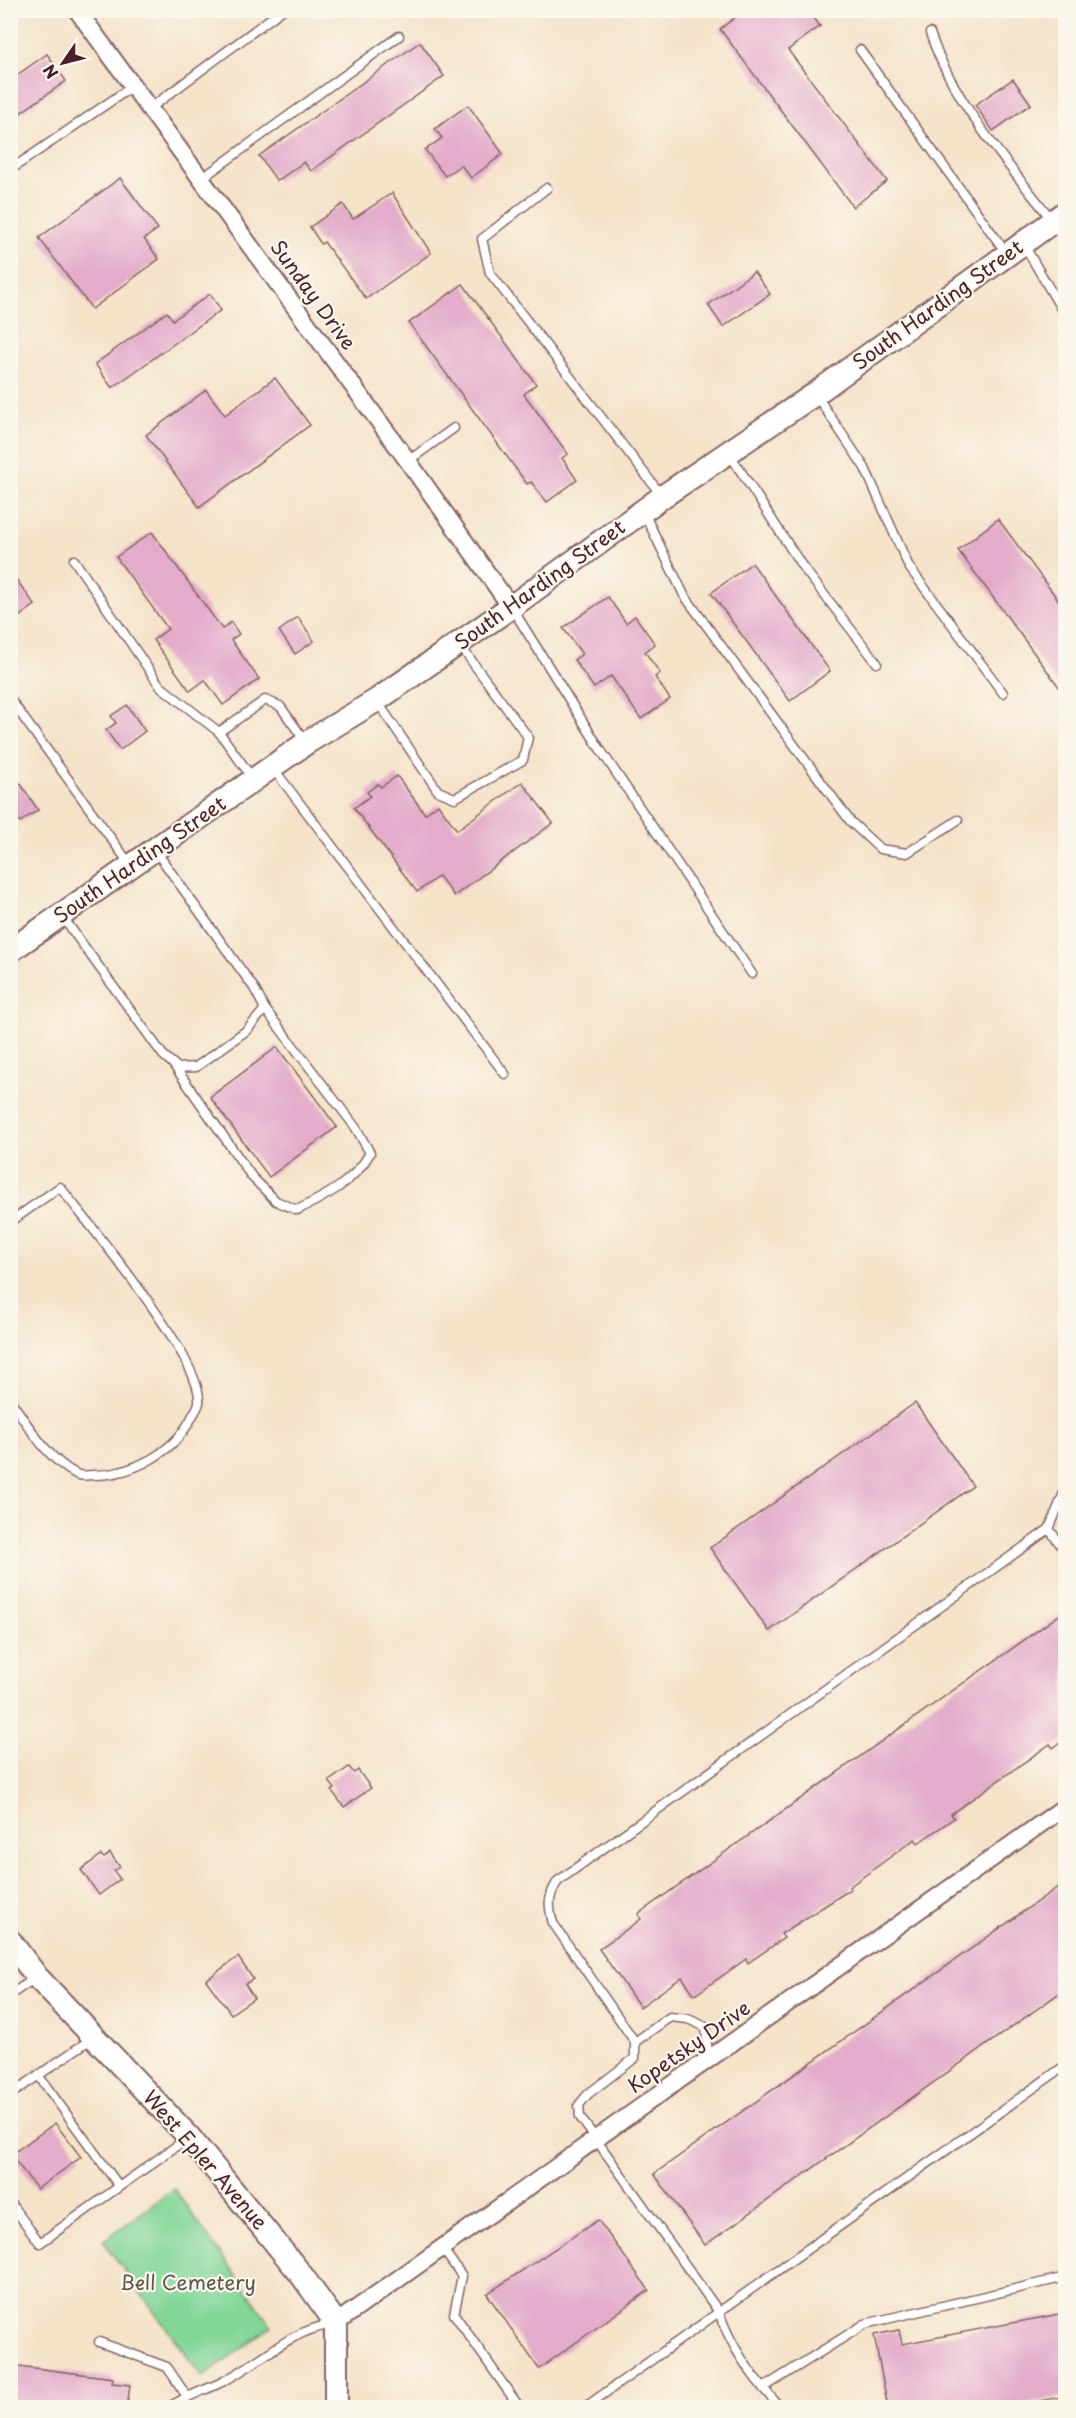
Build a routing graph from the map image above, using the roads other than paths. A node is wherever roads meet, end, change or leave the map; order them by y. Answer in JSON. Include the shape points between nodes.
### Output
{"nodes":[{"id":1,"x":77,"y":10,"type":"edge"},
{"id":2,"x":282,"y":10,"type":"edge"},
{"id":3,"x":930,"y":33,"type":"dead end"},
{"id":4,"x":399,"y":36,"type":"dead end"},
{"id":5,"x":860,"y":50,"type":"dead end"},
{"id":6,"x":133,"y":86,"type":"junction"},
{"id":7,"x":149,"y":109,"type":"junction"},
{"id":8,"x":10,"y":170,"type":"edge"},
{"id":9,"x":201,"y":179,"type":"junction"},
{"id":10,"x":547,"y":188,"type":"dead end"},
{"id":11,"x":1059,"y":217,"type":"edge"},
{"id":12,"x":1015,"y":249,"type":"junction"},
{"id":13,"x":1065,"y":317,"type":"edge"},
{"id":14,"x":815,"y":394,"type":"junction"},
{"id":15,"x":454,"y":428,"type":"dead end"},
{"id":16,"x":729,"y":452,"type":"junction"},
{"id":17,"x":408,"y":461,"type":"junction"},
{"id":18,"x":662,"y":497,"type":"junction"},
{"id":19,"x":642,"y":511,"type":"junction"},
{"id":20,"x":74,"y":560,"type":"dead end"},
{"id":21,"x":512,"y":608,"type":"junction"},
{"id":22,"x":459,"y":644,"type":"junction"},
{"id":23,"x":877,"y":663,"type":"dead end"},
{"id":24,"x":1003,"y":693,"type":"dead end"},
{"id":25,"x":10,"y":699,"type":"edge"},
{"id":26,"x":377,"y":700,"type":"junction"},
{"id":27,"x":219,"y":732,"type":"junction"},
{"id":28,"x":306,"y":743,"type":"junction"},
{"id":29,"x":272,"y":767,"type":"junction"},
{"id":30,"x":254,"y":780,"type":"junction"},
{"id":31,"x":958,"y":820,"type":"dead end"},
{"id":32,"x":155,"y":850,"type":"junction"},
{"id":33,"x":131,"y":866,"type":"junction"},
{"id":34,"x":61,"y":916,"type":"junction"},
{"id":35,"x":10,"y":951,"type":"edge"},
{"id":36,"x":752,"y":974,"type":"dead end"},
{"id":37,"x":265,"y":1009,"type":"junction"},
{"id":38,"x":173,"y":1064,"type":"junction"},
{"id":39,"x":505,"y":1074,"type":"dead end"},
{"id":40,"x":10,"y":1221,"type":"edge"},
{"id":41,"x":10,"y":1400,"type":"edge"},
{"id":42,"x":1065,"y":1488,"type":"edge"},
{"id":43,"x":1049,"y":1528,"type":"junction"},
{"id":44,"x":1065,"y":1552,"type":"edge"},
{"id":45,"x":1065,"y":1806,"type":"edge"},
{"id":46,"x":10,"y":1941,"type":"edge"},
{"id":47,"x":36,"y":1977,"type":"junction"},
{"id":48,"x":10,"y":1995,"type":"edge"},
{"id":49,"x":94,"y":2037,"type":"junction"},
{"id":50,"x":635,"y":2042,"type":"junction"},
{"id":51,"x":708,"y":2060,"type":"junction"},
{"id":52,"x":1065,"y":2065,"type":"edge"},
{"id":53,"x":38,"y":2075,"type":"junction"},
{"id":54,"x":10,"y":2095,"type":"edge"},
{"id":55,"x":189,"y":2137,"type":"junction"},
{"id":56,"x":594,"y":2140,"type":"junction"},
{"id":57,"x":119,"y":2186,"type":"junction"},
{"id":58,"x":10,"y":2203,"type":"edge"},
{"id":59,"x":442,"y":2248,"type":"junction"},
{"id":60,"x":1065,"y":2277,"type":"edge"},
{"id":61,"x":719,"y":2312,"type":"junction"},
{"id":62,"x":336,"y":2324,"type":"junction"},
{"id":63,"x":99,"y":2342,"type":"dead end"},
{"id":64,"x":763,"y":2388,"type":"junction"},
{"id":65,"x":186,"y":2395,"type":"junction"},
{"id":66,"x":168,"y":2408,"type":"edge"},
{"id":67,"x":336,"y":2408,"type":"edge"},
{"id":68,"x":520,"y":2408,"type":"edge"},
{"id":69,"x":584,"y":2408,"type":"edge"},
{"id":70,"x":781,"y":2408,"type":"edge"}],
"edges":[{"from":1,"to":6,"type":"street","name":"Sunday Drive"},
{"from":2,"to":7,"type":"lane"},
{"from":3,"to":11,"type":"lane","via":[[940,63],[965,103]]},
{"from":4,"to":9,"type":"lane"},
{"from":5,"to":12,"type":"lane"},
{"from":6,"to":7,"type":"street","name":"Sunday Drive"},
{"from":6,"to":8,"type":"lane"},
{"from":7,"to":9,"type":"street","name":"Sunday Drive"},
{"from":9,"to":17,"type":"street","name":"Sunday Drive"},
{"from":10,"to":18,"type":"lane","via":[[482,239],[490,273]]},
{"from":11,"to":12,"type":"street","name":"South Harding Street"},
{"from":12,"to":13,"type":"lane"},
{"from":12,"to":14,"type":"street","name":"South Harding Street"},
{"from":14,"to":16,"type":"street","name":"South Harding Street"},
{"from":14,"to":24,"type":"lane","via":[[865,468],[909,567]]},
{"from":15,"to":17,"type":"lane"},
{"from":16,"to":18,"type":"street","name":"South Harding Street"},
{"from":16,"to":23,"type":"lane","via":[[802,566]]},
{"from":17,"to":21,"type":"street","name":"Sunday Drive"},
{"from":18,"to":19,"type":"street","name":"South Harding Street"},
{"from":19,"to":21,"type":"street","name":"South Harding Street"},
{"from":19,"to":31,"type":"lane","via":[[684,595],[850,821],[880,849],[907,854]]},
{"from":20,"to":27,"type":"lane","via":[[160,686]]},
{"from":21,"to":22,"type":"street","name":"South Harding Street"},
{"from":21,"to":36,"type":"lane","via":[[600,749]]},
{"from":22,"to":26,"type":"street","name":"South Harding Street"},
{"from":22,"to":26,"type":"lane","via":[[528,737],[523,760],[455,798],[438,791]]},
{"from":25,"to":33,"type":"lane"},
{"from":26,"to":28,"type":"street","name":"South Harding Street"},
{"from":27,"to":28,"type":"lane","via":[[265,700],[280,706]]},
{"from":27,"to":30,"type":"lane"},
{"from":28,"to":29,"type":"street","name":"South Harding Street"},
{"from":29,"to":30,"type":"street","name":"South Harding Street"},
{"from":29,"to":39,"type":"lane"},
{"from":30,"to":32,"type":"street","name":"South Harding Street"},
{"from":32,"to":33,"type":"street","name":"South Harding Street"},
{"from":32,"to":37,"type":"lane"},
{"from":33,"to":34,"type":"street","name":"South Harding Street"},
{"from":34,"to":35,"type":"street","name":"South Harding Street"},
{"from":34,"to":38,"type":"lane"},
{"from":37,"to":38,"type":"lane","via":[[247,1030],[196,1067],[178,1068]]},
{"from":37,"to":38,"type":"lane","via":[[356,1128],[370,1153],[346,1183],[321,1199],[297,1210],[276,1201],[252,1177]]},
{"from":40,"to":41,"type":"lane","via":[[60,1187],[144,1297],[185,1359],[199,1403],[183,1434],[150,1460],[109,1475],[78,1476],[55,1460]]},
{"from":42,"to":43,"type":"lane"},
{"from":43,"to":44,"type":"lane"},
{"from":43,"to":50,"type":"lane","via":[[558,1881],[550,1893],[553,1923]]},
{"from":45,"to":51,"type":"street","name":"Kopetsky Drive"},
{"from":46,"to":47,"type":"street","name":"West Epler Avenue"},
{"from":47,"to":48,"type":"lane"},
{"from":47,"to":49,"type":"street","name":"West Epler Avenue"},
{"from":49,"to":53,"type":"lane"},
{"from":49,"to":55,"type":"street","name":"West Epler Avenue"},
{"from":50,"to":51,"type":"lane","via":[[670,2017],[688,2019],[706,2027]]},
{"from":50,"to":56,"type":"lane","via":[[635,2058],[579,2105],[580,2118]]},
{"from":51,"to":56,"type":"street","name":"Kopetsky Drive"},
{"from":52,"to":61,"type":"lane"},
{"from":53,"to":54,"type":"lane"},
{"from":53,"to":57,"type":"lane"},
{"from":55,"to":57,"type":"lane"},
{"from":55,"to":62,"type":"street","name":"West Epler Avenue","via":[[300,2273]]},
{"from":56,"to":59,"type":"street","name":"Kopetsky Drive"},
{"from":56,"to":61,"type":"lane"},
{"from":57,"to":58,"type":"lane","via":[[40,2243]]},
{"from":59,"to":62,"type":"street","name":"Kopetsky Drive"},
{"from":59,"to":68,"type":"lane","via":[[462,2276],[454,2314]]},
{"from":60,"to":64,"type":"lane","via":[[865,2324]]},
{"from":61,"to":64,"type":"lane","via":[[728,2337]]},
{"from":61,"to":69,"type":"lane"},
{"from":62,"to":65,"type":"lane","via":[[300,2332],[224,2381]]},
{"from":62,"to":67,"type":"street"},
{"from":63,"to":65,"type":"lane","via":[[167,2367]]},
{"from":64,"to":70,"type":"lane"},
{"from":65,"to":66,"type":"lane"}]}
